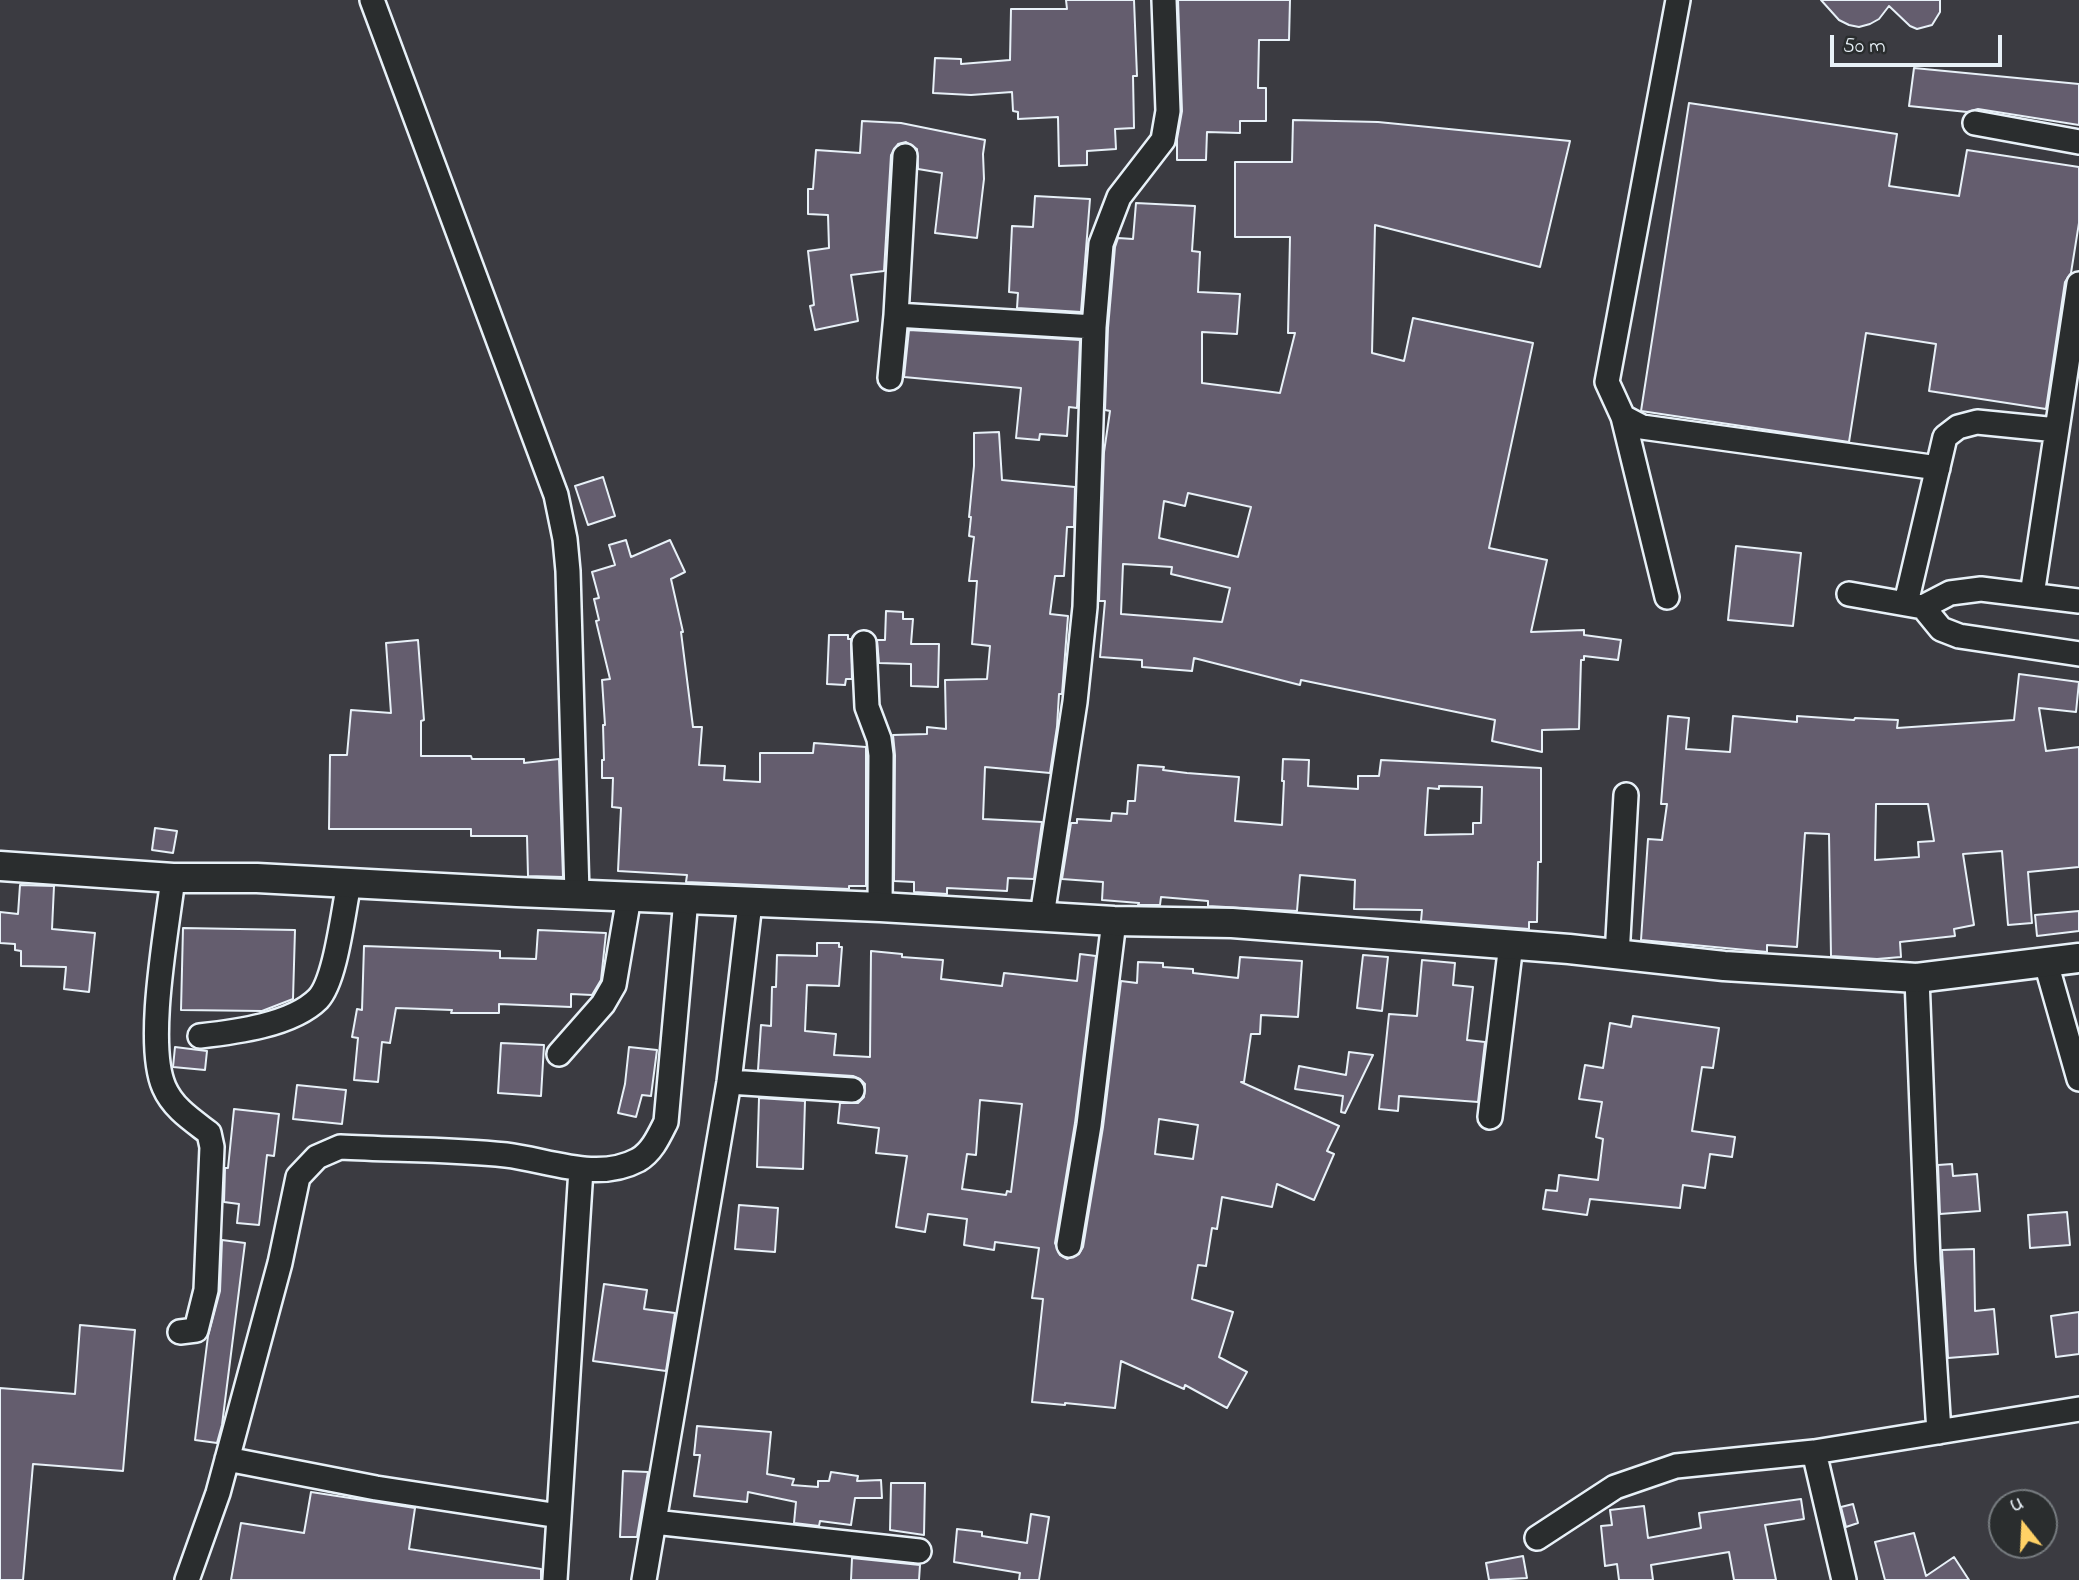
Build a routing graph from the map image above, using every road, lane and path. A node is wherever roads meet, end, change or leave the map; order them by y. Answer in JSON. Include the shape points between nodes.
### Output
{"nodes":[{"id":1,"x":372,"y":0,"type":"edge"},
{"id":2,"x":1164,"y":0,"type":"edge"},
{"id":3,"x":1678,"y":0,"type":"edge"},
{"id":4,"x":1975,"y":123,"type":"dead end"},
{"id":5,"x":2079,"y":142,"type":"edge"},
{"id":6,"x":905,"y":156,"type":"dead end"},
{"id":7,"x":2079,"y":284,"type":"edge"},
{"id":8,"x":896,"y":315,"type":"junction"},
{"id":9,"x":1094,"y":327,"type":"junction"},
{"id":10,"x":890,"y":378,"type":"dead end"},
{"id":11,"x":1623,"y":417,"type":"junction"},
{"id":12,"x":2057,"y":430,"type":"junction"},
{"id":13,"x":1938,"y":468,"type":"junction"},
{"id":14,"x":1849,"y":594,"type":"dead end"},
{"id":15,"x":2032,"y":595,"type":"junction"},
{"id":16,"x":1667,"y":597,"type":"dead end"},
{"id":17,"x":2079,"y":601,"type":"edge"},
{"id":18,"x":1914,"y":605,"type":"junction"},
{"id":19,"x":864,"y":643,"type":"dead end"},
{"id":20,"x":2079,"y":654,"type":"edge"},
{"id":21,"x":1626,"y":795,"type":"dead end"},
{"id":22,"x":0,"y":866,"type":"edge"},
{"id":23,"x":173,"y":878,"type":"junction"},
{"id":24,"x":349,"y":884,"type":"junction"},
{"id":25,"x":577,"y":894,"type":"junction"},
{"id":26,"x":629,"y":897,"type":"junction"},
{"id":27,"x":685,"y":899,"type":"junction"},
{"id":28,"x":750,"y":903,"type":"junction"},
{"id":29,"x":880,"y":907,"type":"junction"},
{"id":30,"x":1042,"y":916,"type":"junction"},
{"id":31,"x":1114,"y":921,"type":"junction"},
{"id":32,"x":1511,"y":944,"type":"junction"},
{"id":33,"x":1617,"y":956,"type":"junction"},
{"id":34,"x":2079,"y":958,"type":"edge"},
{"id":35,"x":2046,"y":962,"type":"junction"},
{"id":36,"x":1917,"y":978,"type":"junction"},
{"id":37,"x":200,"y":1036,"type":"dead end"},
{"id":38,"x":559,"y":1055,"type":"dead end"},
{"id":39,"x":2079,"y":1079,"type":"edge"},
{"id":40,"x":729,"y":1082,"type":"junction"},
{"id":41,"x":852,"y":1090,"type":"dead end"},
{"id":42,"x":1490,"y":1117,"type":"dead end"},
{"id":43,"x":581,"y":1169,"type":"junction"},
{"id":44,"x":1069,"y":1245,"type":"dead end"},
{"id":45,"x":180,"y":1332,"type":"dead end"},
{"id":46,"x":2079,"y":1409,"type":"edge"},
{"id":47,"x":1939,"y":1432,"type":"junction"},
{"id":48,"x":1814,"y":1452,"type":"junction"},
{"id":49,"x":228,"y":1459,"type":"junction"},
{"id":50,"x":559,"y":1516,"type":"junction"},
{"id":51,"x":654,"y":1521,"type":"junction"},
{"id":52,"x":1537,"y":1538,"type":"dead end"},
{"id":53,"x":919,"y":1551,"type":"dead end"},
{"id":54,"x":187,"y":1580,"type":"edge"},
{"id":55,"x":555,"y":1580,"type":"edge"},
{"id":56,"x":645,"y":1580,"type":"edge"},
{"id":57,"x":1843,"y":1580,"type":"edge"}],
"edges":[{"from":1,"to":25,"type":"street","via":[[556,495],[568,570]]},
{"from":2,"to":9,"type":"street","via":[[1168,111],[1163,139],[1119,197],[1108,223],[1101,244]]},
{"from":3,"to":11,"type":"street","via":[[1607,382]]},
{"from":4,"to":5,"type":"street"},
{"from":6,"to":8,"type":"street"},
{"from":7,"to":12,"type":"street"},
{"from":8,"to":9,"type":"street"},
{"from":8,"to":10,"type":"street"},
{"from":9,"to":30,"type":"street","via":[[1085,607]]},
{"from":11,"to":13,"type":"street","via":[[1642,427]]},
{"from":11,"to":16,"type":"street"},
{"from":12,"to":13,"type":"street","via":[[1977,422],[1958,427],[1945,438]]},
{"from":12,"to":15,"type":"street"},
{"from":13,"to":18,"type":"street"},
{"from":14,"to":18,"type":"street"},
{"from":15,"to":17,"type":"street"},
{"from":15,"to":18,"type":"street","via":[[1981,589]]},
{"from":18,"to":20,"type":"street","via":[[1941,629],[1959,636]]},
{"from":19,"to":29,"type":"street","via":[[867,707],[881,755]]},
{"from":21,"to":33,"type":"street"},
{"from":22,"to":23,"type":"main road"},
{"from":23,"to":24,"type":"main road"},
{"from":23,"to":45,"type":"street","via":[[157,1024],[159,1071],[179,1109],[209,1133],[212,1147],[206,1290],[196,1329]]},
{"from":24,"to":25,"type":"main road"},
{"from":24,"to":37,"type":"street","via":[[331,975],[318,998],[248,1031]]},
{"from":25,"to":26,"type":"main road"},
{"from":26,"to":27,"type":"main road"},
{"from":26,"to":38,"type":"street","via":[[614,985]]},
{"from":27,"to":28,"type":"main road"},
{"from":27,"to":43,"type":"street","via":[[666,1122],[654,1145],[638,1160],[612,1168]]},
{"from":28,"to":29,"type":"main road"},
{"from":28,"to":40,"type":"street"},
{"from":29,"to":30,"type":"main road"},
{"from":30,"to":31,"type":"main road"},
{"from":31,"to":32,"type":"main road","via":[[1232,923]]},
{"from":31,"to":44,"type":"street"},
{"from":32,"to":33,"type":"main road"},
{"from":32,"to":42,"type":"street"},
{"from":33,"to":36,"type":"main road"},
{"from":34,"to":35,"type":"main road"},
{"from":35,"to":36,"type":"main road"},
{"from":35,"to":39,"type":"street"},
{"from":36,"to":47,"type":"street","via":[[1927,1261]]},
{"from":40,"to":41,"type":"street"},
{"from":40,"to":51,"type":"street"},
{"from":43,"to":49,"type":"street","via":[[507,1155],[340,1147],[317,1157],[298,1177]]},
{"from":43,"to":50,"type":"street"},
{"from":46,"to":47,"type":"street"},
{"from":47,"to":48,"type":"street"},
{"from":48,"to":52,"type":"street","via":[[1676,1466],[1615,1487]]},
{"from":48,"to":57,"type":"street"},
{"from":49,"to":50,"type":"street"},
{"from":49,"to":54,"type":"street"},
{"from":50,"to":55,"type":"street"},
{"from":51,"to":53,"type":"street"},
{"from":51,"to":56,"type":"street"}]}
